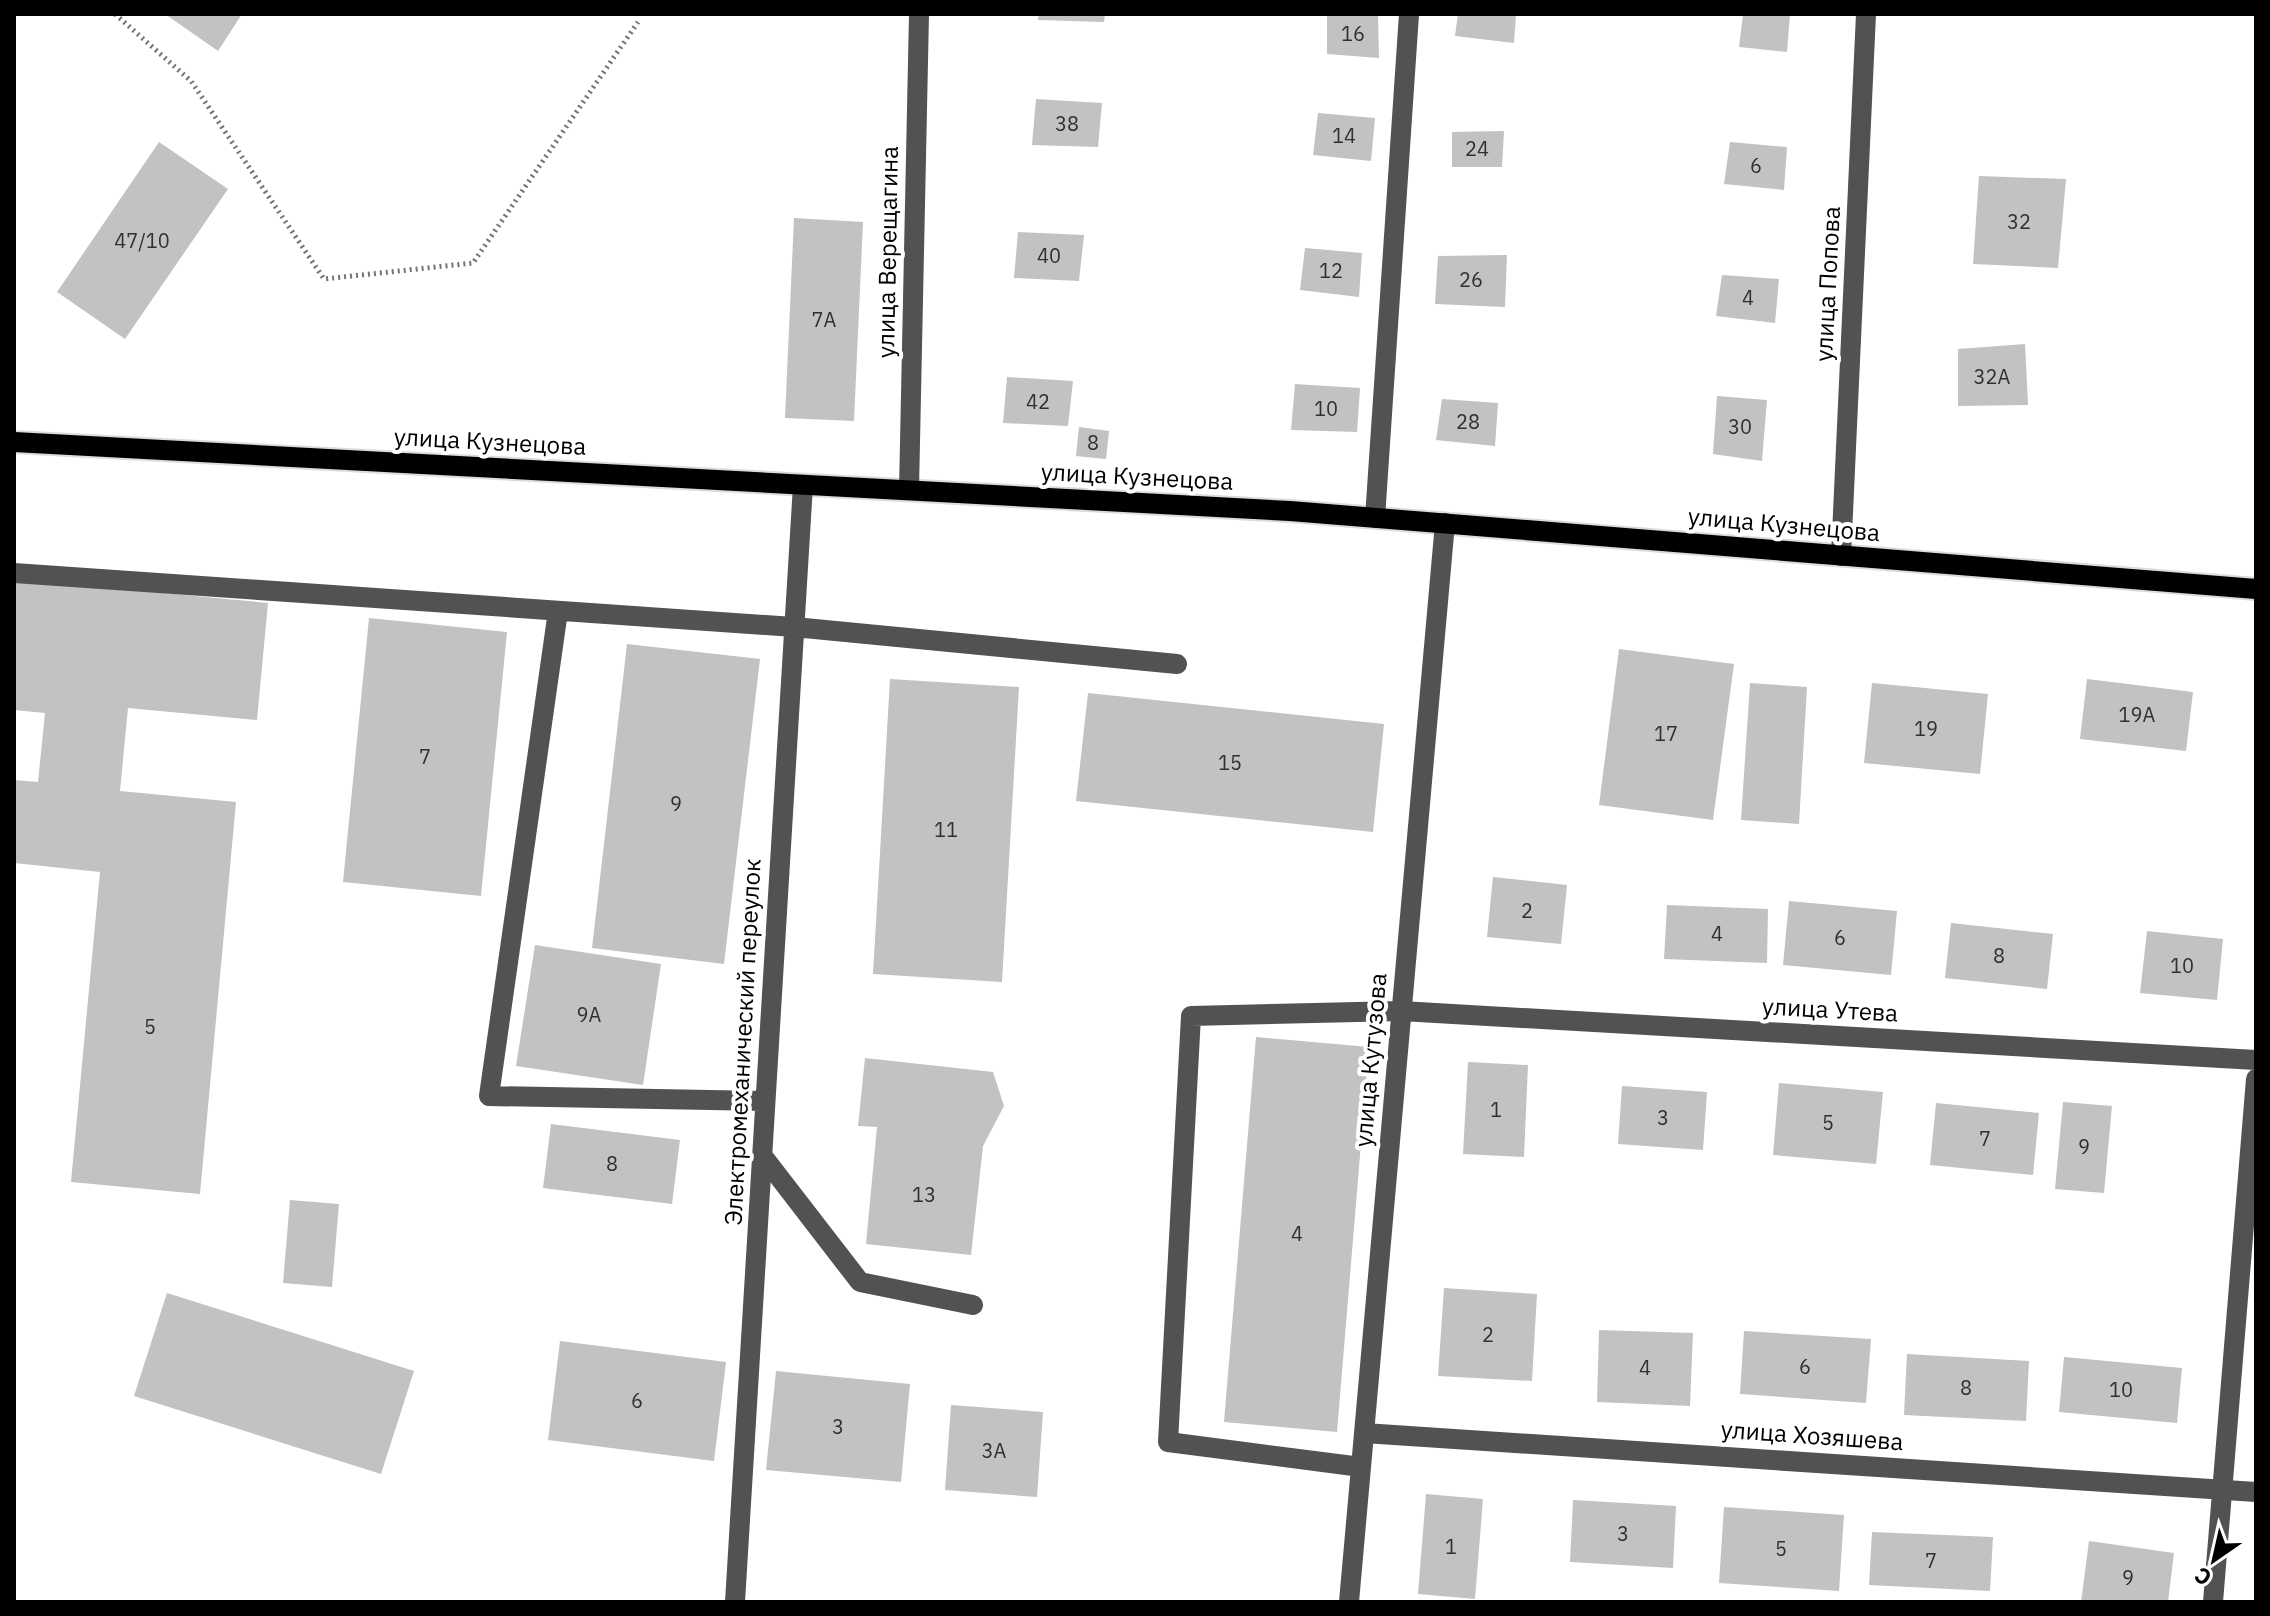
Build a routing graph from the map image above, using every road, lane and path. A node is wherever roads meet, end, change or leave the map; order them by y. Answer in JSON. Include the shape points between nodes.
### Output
{"nodes":[{"id":1,"x":115,"y":14,"type":"edge"},
{"id":2,"x":919,"y":14,"type":"edge"},
{"id":3,"x":1409,"y":14,"type":"edge"},
{"id":4,"x":1866,"y":14,"type":"edge"},
{"id":5,"x":638,"y":22,"type":"dead end"},
{"id":6,"x":14,"y":442,"type":"edge"},
{"id":7,"x":803,"y":485,"type":"junction"},
{"id":8,"x":909,"y":490,"type":"junction"},
{"id":9,"x":1375,"y":518,"type":"junction"},
{"id":10,"x":1445,"y":523,"type":"junction"},
{"id":11,"x":1841,"y":556,"type":"junction"},
{"id":12,"x":14,"y":573,"type":"edge"},
{"id":13,"x":2256,"y":589,"type":"edge"},
{"id":14,"x":558,"y":611,"type":"junction"},
{"id":15,"x":794,"y":627,"type":"junction"},
{"id":16,"x":1177,"y":664,"type":"dead end"},
{"id":17,"x":1401,"y":1011,"type":"junction"},
{"id":18,"x":2256,"y":1060,"type":"edge"},
{"id":19,"x":2256,"y":1079,"type":"edge"},
{"id":20,"x":765,"y":1101,"type":"junction"},
{"id":21,"x":762,"y":1155,"type":"junction"},
{"id":22,"x":973,"y":1305,"type":"dead end"},
{"id":23,"x":1364,"y":1433,"type":"junction"},
{"id":24,"x":1361,"y":1467,"type":"junction"},
{"id":25,"x":2223,"y":1488,"type":"junction"},
{"id":26,"x":2256,"y":1492,"type":"edge"},
{"id":27,"x":735,"y":1602,"type":"edge"},
{"id":28,"x":1349,"y":1602,"type":"edge"},
{"id":29,"x":2213,"y":1602,"type":"edge"}],
"edges":[{"from":1,"to":5,"type":"path","via":[[191,81],[324,279],[473,263]]},
{"from":2,"to":8,"type":"street","name":"улица Верещагина"},
{"from":3,"to":9,"type":"street"},
{"from":4,"to":11,"type":"street","name":"улица Попова"},
{"from":6,"to":7,"type":"main road","name":"улица Кузнецова"},
{"from":7,"to":8,"type":"main road","name":"улица Кузнецова"},
{"from":7,"to":15,"type":"street","name":"Электромеханический переулок"},
{"from":8,"to":9,"type":"main road","name":"улица Кузнецова"},
{"from":9,"to":10,"type":"main road","name":"улица Кузнецова"},
{"from":10,"to":11,"type":"main road","name":"улица Кузнецова"},
{"from":10,"to":17,"type":"street","name":"улица Кутузова"},
{"from":11,"to":13,"type":"main road","name":"улица Кузнецова"},
{"from":12,"to":14,"type":"street"},
{"from":14,"to":15,"type":"street"},
{"from":14,"to":20,"type":"street","via":[[489,1096]]},
{"from":15,"to":16,"type":"street"},
{"from":15,"to":20,"type":"street","name":"Электромеханический переулок"},
{"from":17,"to":18,"type":"street","name":"улица Утева"},
{"from":17,"to":23,"type":"street","name":"улица Кутузова"},
{"from":17,"to":24,"type":"street","name":"улица Утева","via":[[1191,1016],[1168,1442]]},
{"from":19,"to":25,"type":"street"},
{"from":20,"to":21,"type":"street","name":"Электромеханический переулок"},
{"from":21,"to":22,"type":"street","via":[[860,1282]]},
{"from":21,"to":27,"type":"street","name":"Электромеханический переулок"},
{"from":23,"to":24,"type":"street","name":"улица Кутузова"},
{"from":23,"to":25,"type":"street","name":"улица Хозяшева"},
{"from":24,"to":28,"type":"street","name":"улица Кутузова"},
{"from":25,"to":26,"type":"street","name":"улица Хозяшева"},
{"from":25,"to":29,"type":"street"}]}
